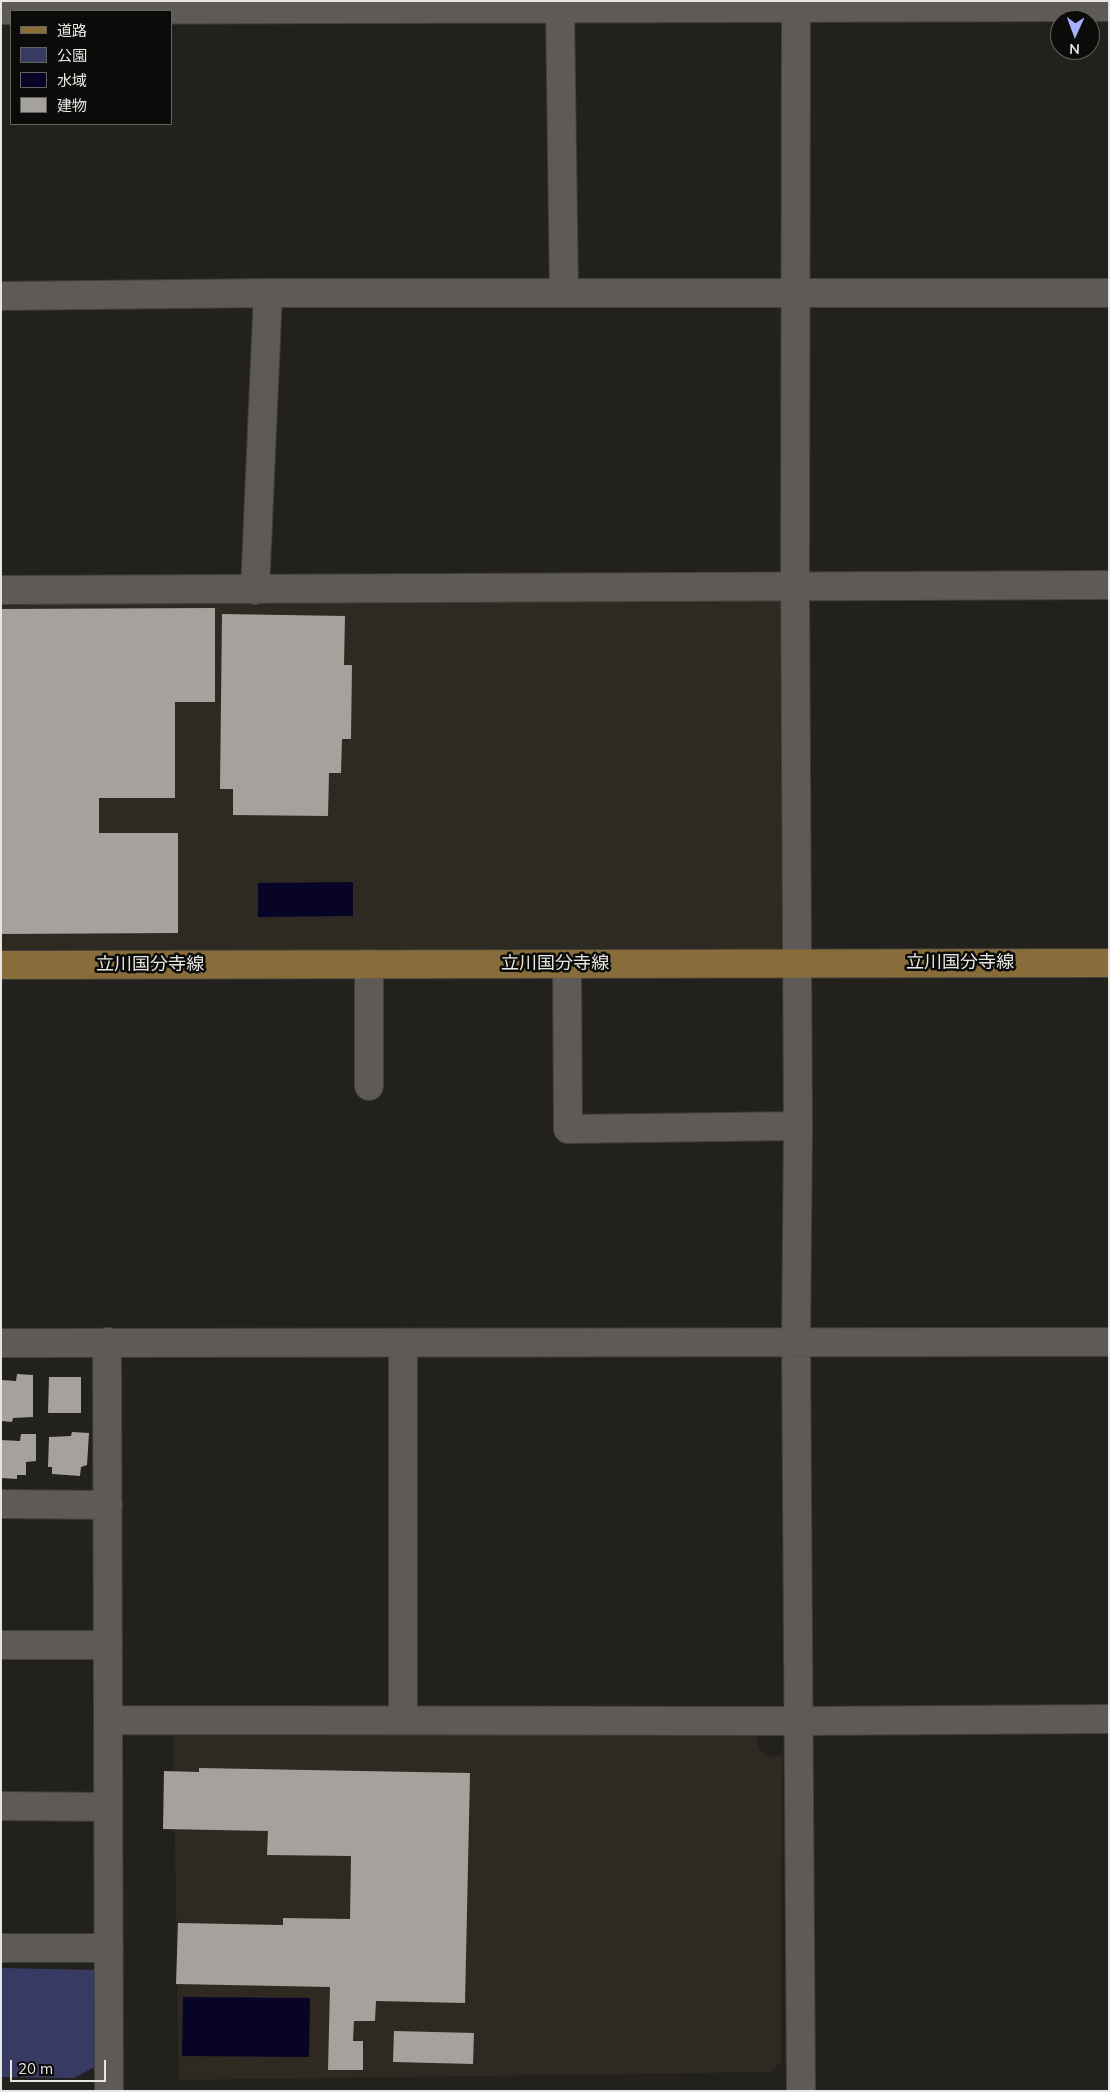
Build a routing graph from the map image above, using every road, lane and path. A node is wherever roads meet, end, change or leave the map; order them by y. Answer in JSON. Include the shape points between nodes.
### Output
{"nodes":[{"id":1,"x":1109,"y":7,"type":"edge"},
{"id":2,"x":796,"y":8,"type":"junction"},
{"id":3,"x":560,"y":9,"type":"junction"},
{"id":4,"x":1,"y":10,"type":"edge"},
{"id":5,"x":268,"y":293,"type":"junction"},
{"id":6,"x":564,"y":293,"type":"junction"},
{"id":7,"x":796,"y":293,"type":"junction"},
{"id":8,"x":1109,"y":293,"type":"edge"},
{"id":9,"x":1,"y":296,"type":"edge"},
{"id":10,"x":1109,"y":585,"type":"edge"},
{"id":11,"x":796,"y":586,"type":"junction"},
{"id":12,"x":1,"y":590,"type":"edge"},
{"id":13,"x":255,"y":590,"type":"junction"},
{"id":14,"x":1109,"y":963,"type":"edge"},
{"id":15,"x":369,"y":964,"type":"junction"},
{"id":16,"x":567,"y":964,"type":"junction"},
{"id":17,"x":798,"y":964,"type":"junction"},
{"id":18,"x":1,"y":965,"type":"edge"},
{"id":19,"x":369,"y":1086,"type":"dead end"},
{"id":20,"x":798,"y":1126,"type":"junction"},
{"id":21,"x":107,"y":1342,"type":"junction"},
{"id":22,"x":403,"y":1342,"type":"junction"},
{"id":23,"x":796,"y":1342,"type":"junction"},
{"id":24,"x":1109,"y":1342,"type":"edge"},
{"id":25,"x":1,"y":1343,"type":"edge"},
{"id":26,"x":1,"y":1504,"type":"edge"},
{"id":27,"x":108,"y":1504,"type":"junction"},
{"id":28,"x":1,"y":1645,"type":"edge"},
{"id":29,"x":108,"y":1645,"type":"junction"},
{"id":30,"x":403,"y":1719,"type":"junction"},
{"id":31,"x":1109,"y":1719,"type":"edge"},
{"id":32,"x":108,"y":1720,"type":"junction"},
{"id":33,"x":799,"y":1721,"type":"junction"},
{"id":34,"x":1,"y":1806,"type":"edge"},
{"id":35,"x":108,"y":1807,"type":"junction"},
{"id":36,"x":1,"y":1948,"type":"edge"},
{"id":37,"x":109,"y":1948,"type":"junction"},
{"id":38,"x":109,"y":2091,"type":"edge"},
{"id":39,"x":801,"y":2091,"type":"edge"}],
"edges":[{"from":1,"to":2,"type":"street"},
{"from":2,"to":3,"type":"street"},
{"from":2,"to":7,"type":"street"},
{"from":3,"to":4,"type":"street"},
{"from":3,"to":6,"type":"street"},
{"from":5,"to":6,"type":"street"},
{"from":5,"to":9,"type":"street"},
{"from":5,"to":13,"type":"street"},
{"from":6,"to":7,"type":"street"},
{"from":7,"to":8,"type":"street"},
{"from":7,"to":11,"type":"street"},
{"from":10,"to":11,"type":"street"},
{"from":11,"to":13,"type":"street"},
{"from":11,"to":17,"type":"street"},
{"from":12,"to":13,"type":"street"},
{"from":14,"to":17,"type":"main road","name":"立川国分寺線"},
{"from":15,"to":16,"type":"main road","name":"立川国分寺線"},
{"from":15,"to":18,"type":"main road","name":"立川国分寺線"},
{"from":15,"to":19,"type":"street"},
{"from":16,"to":17,"type":"main road","name":"立川国分寺線"},
{"from":16,"to":20,"type":"street","via":[[568,1129]]},
{"from":17,"to":20,"type":"street"},
{"from":20,"to":23,"type":"street"},
{"from":21,"to":22,"type":"street"},
{"from":21,"to":25,"type":"street"},
{"from":21,"to":27,"type":"street"},
{"from":22,"to":23,"type":"street"},
{"from":22,"to":30,"type":"street"},
{"from":23,"to":24,"type":"street"},
{"from":23,"to":33,"type":"street"},
{"from":26,"to":27,"type":"street"},
{"from":27,"to":29,"type":"street"},
{"from":28,"to":29,"type":"street"},
{"from":29,"to":32,"type":"street"},
{"from":30,"to":32,"type":"street"},
{"from":30,"to":33,"type":"street"},
{"from":31,"to":33,"type":"street"},
{"from":32,"to":35,"type":"street"},
{"from":33,"to":39,"type":"street"},
{"from":34,"to":35,"type":"street"},
{"from":35,"to":37,"type":"street"},
{"from":36,"to":37,"type":"street"},
{"from":37,"to":38,"type":"street"}]}
